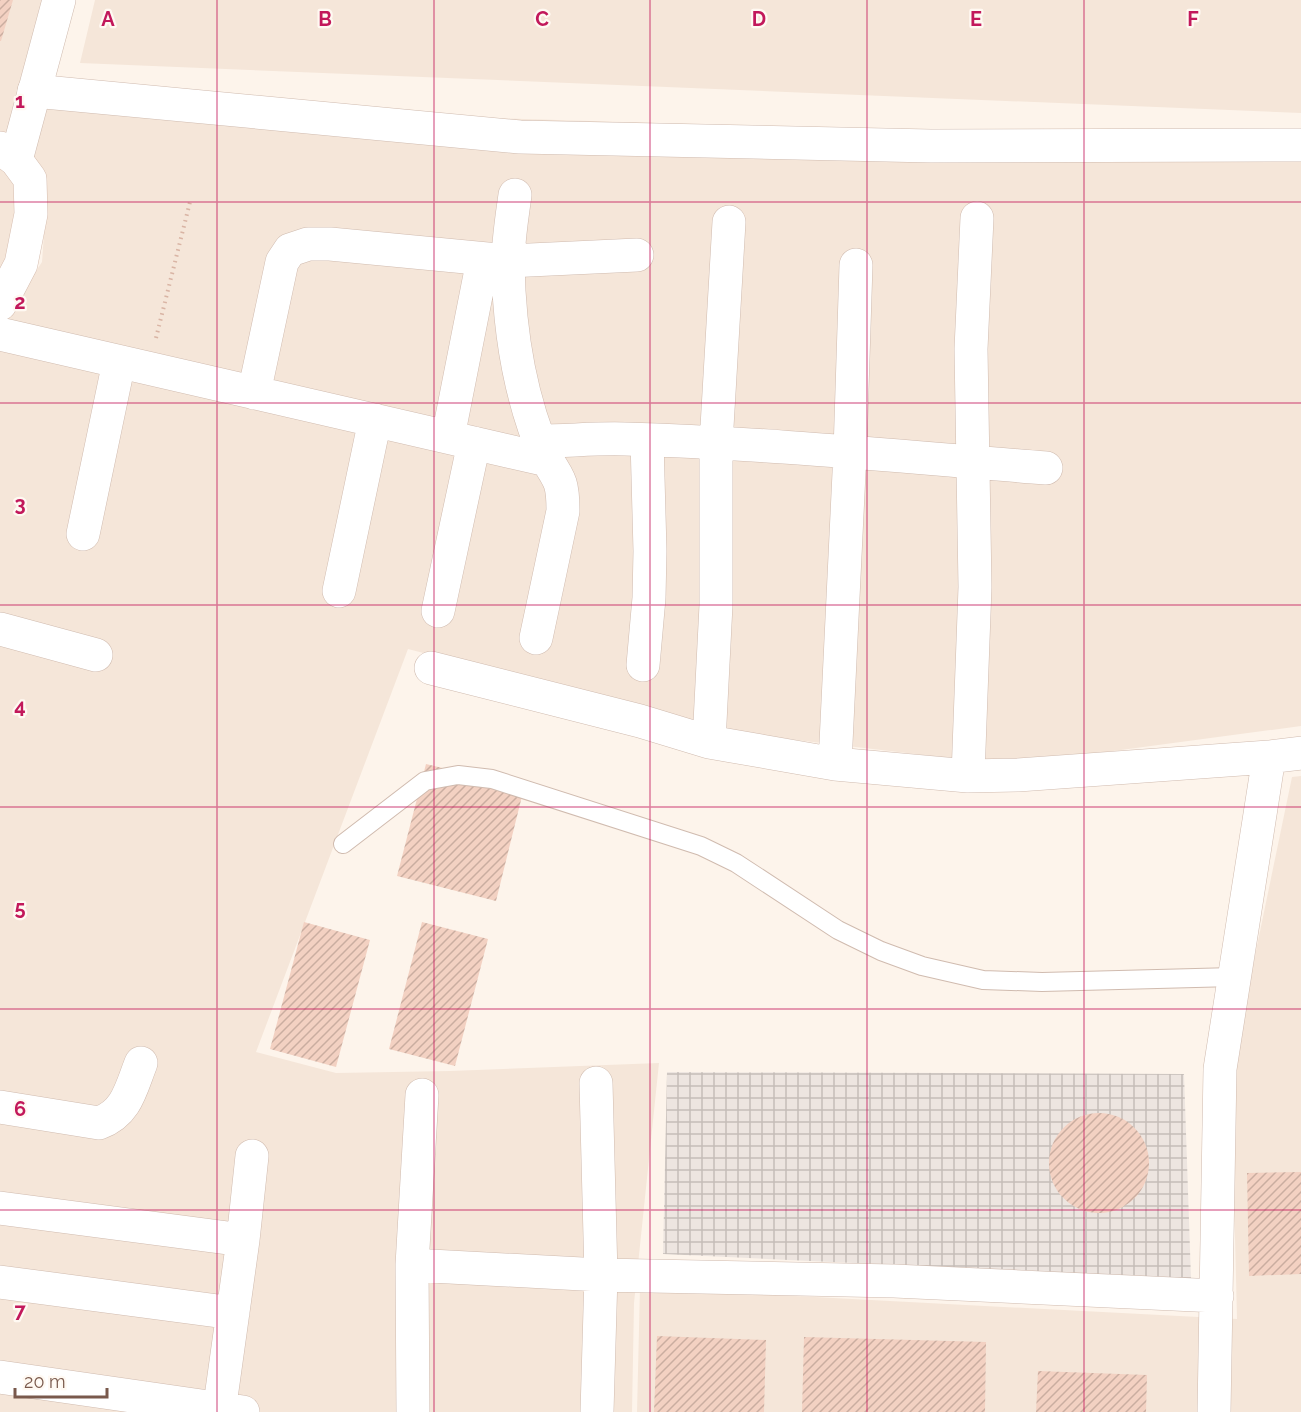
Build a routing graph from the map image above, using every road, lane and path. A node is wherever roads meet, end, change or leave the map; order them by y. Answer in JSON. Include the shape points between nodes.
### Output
{"nodes":[{"id":1,"x":59,"y":0,"type":"edge"},
{"id":2,"x":34,"y":91,"type":"junction"},
{"id":3,"x":1301,"y":145,"type":"edge"},
{"id":4,"x":8,"y":154,"type":"edge"},
{"id":5,"x":515,"y":195,"type":"dead end"},
{"id":6,"x":190,"y":202,"type":"dead end"},
{"id":7,"x":977,"y":218,"type":"dead end"},
{"id":8,"x":729,"y":222,"type":"dead end"},
{"id":9,"x":637,"y":255,"type":"dead end"},
{"id":10,"x":496,"y":260,"type":"junction"},
{"id":11,"x":856,"y":264,"type":"dead end"},
{"id":12,"x":0,"y":304,"type":"edge"},
{"id":13,"x":0,"y":334,"type":"edge"},
{"id":14,"x":134,"y":365,"type":"junction"},
{"id":15,"x":254,"y":393,"type":"junction"},
{"id":16,"x":375,"y":420,"type":"junction"},
{"id":17,"x":461,"y":440,"type":"junction"},
{"id":18,"x":647,"y":440,"type":"junction"},
{"id":19,"x":716,"y":444,"type":"junction"},
{"id":20,"x":543,"y":450,"type":"junction"},
{"id":21,"x":850,"y":453,"type":"junction"},
{"id":22,"x":973,"y":462,"type":"junction"},
{"id":23,"x":1046,"y":468,"type":"dead end"},
{"id":24,"x":83,"y":534,"type":"dead end"},
{"id":25,"x":339,"y":591,"type":"dead end"},
{"id":26,"x":438,"y":612,"type":"dead end"},
{"id":27,"x":0,"y":629,"type":"edge"},
{"id":28,"x":536,"y":638,"type":"dead end"},
{"id":29,"x":96,"y":655,"type":"dead end"},
{"id":30,"x":643,"y":665,"type":"dead end"},
{"id":31,"x":431,"y":668,"type":"dead end"},
{"id":32,"x":709,"y":742,"type":"junction"},
{"id":33,"x":1301,"y":753,"type":"edge"},
{"id":34,"x":1269,"y":757,"type":"junction"},
{"id":35,"x":835,"y":764,"type":"junction"},
{"id":36,"x":968,"y":777,"type":"junction"},
{"id":37,"x":343,"y":844,"type":"dead end"},
{"id":38,"x":1234,"y":977,"type":"junction"},
{"id":39,"x":141,"y":1063,"type":"dead end"},
{"id":40,"x":596,"y":1083,"type":"dead end"},
{"id":41,"x":422,"y":1095,"type":"dead end"},
{"id":42,"x":0,"y":1107,"type":"edge"},
{"id":43,"x":252,"y":1156,"type":"dead end"},
{"id":44,"x":0,"y":1208,"type":"edge"},
{"id":45,"x":243,"y":1240,"type":"junction"},
{"id":46,"x":412,"y":1265,"type":"junction"},
{"id":47,"x":601,"y":1275,"type":"junction"},
{"id":48,"x":0,"y":1282,"type":"edge"},
{"id":49,"x":1217,"y":1296,"type":"junction"},
{"id":50,"x":233,"y":1313,"type":"junction"},
{"id":51,"x":0,"y":1377,"type":"edge"},
{"id":52,"x":227,"y":1411,"type":"edge"},
{"id":53,"x":413,"y":1412,"type":"edge"},
{"id":54,"x":597,"y":1412,"type":"edge"},
{"id":55,"x":1214,"y":1412,"type":"edge"}],
"edges":[{"from":1,"to":2,"type":"street"},
{"from":2,"to":3,"type":"street","via":[[520,137],[931,146]]},
{"from":2,"to":4,"type":"street"},
{"from":4,"to":12,"type":"street","via":[[30,179],[31,214],[21,264]]},
{"from":5,"to":10,"type":"street"},
{"from":6,"to":14,"type":"path"},
{"from":7,"to":22,"type":"street","via":[[971,349]]},
{"from":8,"to":19,"type":"street"},
{"from":9,"to":10,"type":"street"},
{"from":10,"to":15,"type":"street","via":[[330,244],[308,244],[290,250],[282,262]]},
{"from":10,"to":17,"type":"street"},
{"from":10,"to":20,"type":"street"},
{"from":11,"to":21,"type":"street"},
{"from":13,"to":14,"type":"street"},
{"from":14,"to":15,"type":"street"},
{"from":14,"to":24,"type":"street"},
{"from":15,"to":16,"type":"street"},
{"from":16,"to":17,"type":"street"},
{"from":16,"to":25,"type":"street"},
{"from":17,"to":20,"type":"street"},
{"from":17,"to":26,"type":"street"},
{"from":18,"to":19,"type":"street"},
{"from":18,"to":20,"type":"street","via":[[624,439]]},
{"from":18,"to":30,"type":"street","via":[[650,551]]},
{"from":19,"to":21,"type":"street"},
{"from":19,"to":32,"type":"street","via":[[716,605]]},
{"from":20,"to":28,"type":"street","via":[[560,480],[563,511]]},
{"from":21,"to":22,"type":"street"},
{"from":21,"to":35,"type":"street"},
{"from":22,"to":23,"type":"street"},
{"from":22,"to":36,"type":"street","via":[[975,587]]},
{"from":27,"to":29,"type":"street"},
{"from":31,"to":32,"type":"street"},
{"from":32,"to":35,"type":"street"},
{"from":33,"to":34,"type":"street"},
{"from":34,"to":36,"type":"street"},
{"from":34,"to":38,"type":"street"},
{"from":35,"to":36,"type":"street"},
{"from":37,"to":38,"type":"lane","via":[[425,781],[458,774],[492,779],[701,846],[736,863],[838,930],[922,966],[983,980],[1030,982]]},
{"from":38,"to":49,"type":"street","via":[[1220,1069]]},
{"from":39,"to":42,"type":"street","via":[[123,1106],[112,1118],[99,1123]]},
{"from":40,"to":47,"type":"street"},
{"from":41,"to":46,"type":"street"},
{"from":43,"to":45,"type":"street"},
{"from":44,"to":45,"type":"street"},
{"from":45,"to":50,"type":"street"},
{"from":46,"to":47,"type":"street"},
{"from":46,"to":53,"type":"street"},
{"from":47,"to":49,"type":"street","via":[[894,1281]]},
{"from":47,"to":54,"type":"street"},
{"from":48,"to":50,"type":"street"},
{"from":49,"to":55,"type":"street"},
{"from":50,"to":52,"type":"street"},
{"from":51,"to":52,"type":"street"}]}
